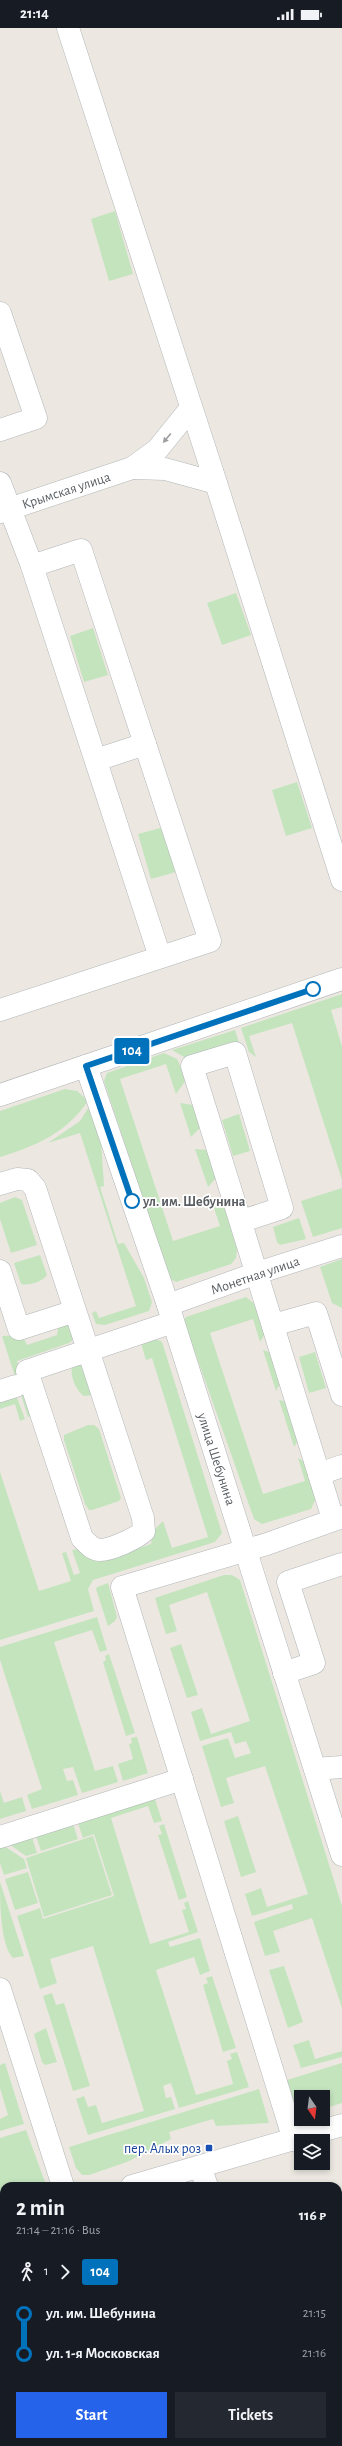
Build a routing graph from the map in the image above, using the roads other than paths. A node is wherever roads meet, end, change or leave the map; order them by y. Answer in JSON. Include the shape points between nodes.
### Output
{"nodes":[{"id":1,"x":68,"y":28,"type":"edge"},
{"id":2,"x":0,"y":313,"type":"edge"},
{"id":3,"x":192,"y":408,"type":"junction"},
{"id":4,"x":0,"y":430,"type":"edge"},
{"id":5,"x":132,"y":468,"type":"junction"},
{"id":6,"x":0,"y":483,"type":"edge"},
{"id":7,"x":216,"y":483,"type":"junction"},
{"id":8,"x":4,"y":510,"type":"edge"},
{"id":9,"x":32,"y":566,"type":"junction"},
{"id":10,"x":145,"y":744,"type":"junction"},
{"id":11,"x":96,"y":760,"type":"junction"},
{"id":12,"x":342,"y":880,"type":"edge"},
{"id":13,"x":160,"y":957,"type":"junction"},
{"id":14,"x":342,"y":979,"type":"edge"},
{"id":15,"x":0,"y":1010,"type":"edge"},
{"id":16,"x":86,"y":1066,"type":"junction"},
{"id":17,"x":0,"y":1095,"type":"edge"},
{"id":18,"x":0,"y":1184,"type":"edge"},
{"id":19,"x":242,"y":1221,"type":"dead end"},
{"id":20,"x":342,"y":1246,"type":"edge"},
{"id":21,"x":0,"y":1271,"type":"edge"},
{"id":22,"x":257,"y":1273,"type":"junction"},
{"id":23,"x":75,"y":1311,"type":"junction"},
{"id":24,"x":171,"y":1313,"type":"junction"},
{"id":25,"x":273,"y":1325,"type":"junction"},
{"id":26,"x":88,"y":1352,"type":"junction"},
{"id":27,"x":342,"y":1394,"type":"edge"},
{"id":28,"x":342,"y":1466,"type":"edge"},
{"id":29,"x":319,"y":1474,"type":"junction"},
{"id":30,"x":338,"y":1518,"type":"edge"},
{"id":31,"x":245,"y":1549,"type":"junction"},
{"id":32,"x":342,"y":1564,"type":"edge"},
{"id":33,"x":284,"y":1673,"type":"junction"},
{"id":34,"x":342,"y":1767,"type":"edge"},
{"id":35,"x":315,"y":1769,"type":"junction"},
{"id":36,"x":182,"y":1780,"type":"junction"},
{"id":37,"x":334,"y":1805,"type":"edge"},
{"id":38,"x":0,"y":1838,"type":"edge"},
{"id":39,"x":342,"y":1854,"type":"edge"},
{"id":40,"x":0,"y":1989,"type":"edge"},
{"id":41,"x":342,"y":2126,"type":"edge"},
{"id":42,"x":315,"y":2134,"type":"edge"},
{"id":43,"x":294,"y":2140,"type":"joint"},
{"id":44,"x":204,"y":2177,"type":"edge"},
{"id":45,"x":62,"y":2182,"type":"edge"},
{"id":46,"x":164,"y":2182,"type":"edge"}],
"edges":[{"from":1,"to":3,"type":"street"},
{"from":2,"to":4,"type":"street","via":[[36,418]]},
{"from":3,"to":5,"type":"street","one_way":true,"via":[[157,450]]},
{"from":3,"to":7,"type":"street"},
{"from":5,"to":7,"type":"street","via":[[165,469]]},
{"from":5,"to":8,"type":"street","name":"Крымская улица"},
{"from":6,"to":8,"type":"street"},
{"from":7,"to":12,"type":"street"},
{"from":8,"to":9,"type":"street"},
{"from":9,"to":10,"type":"street","via":[[81,550]]},
{"from":9,"to":11,"type":"street"},
{"from":10,"to":11,"type":"street"},
{"from":10,"to":13,"type":"street","via":[[210,941]]},
{"from":11,"to":13,"type":"street"},
{"from":13,"to":15,"type":"street"},
{"from":14,"to":16,"type":"street"},
{"from":16,"to":17,"type":"street"},
{"from":16,"to":24,"type":"street","name":"улица Шебунина"},
{"from":18,"to":23,"type":"street","via":[[23,1179],[28,1180],[35,1188]]},
{"from":19,"to":22,"type":"street","via":[[282,1208],[235,1053],[192,1066]]},
{"from":20,"to":22,"type":"street","name":"Монетная улица"},
{"from":21,"to":23,"type":"street","via":[[19,1329]]},
{"from":22,"to":24,"type":"street","name":"Монетная улица"},
{"from":22,"to":25,"type":"street"},
{"from":23,"to":26,"type":"street"},
{"from":24,"to":26,"type":"street","name":"Монетная улица"},
{"from":24,"to":31,"type":"street","name":"улица Шебунина"},
{"from":25,"to":27,"type":"street","via":[[316,1313]]},
{"from":25,"to":29,"type":"street"},
{"from":26,"to":26,"type":"street","via":[[27,1371],[82,1538],[90,1546],[100,1550],[137,1538],[144,1530],[143,1518]]},
{"from":28,"to":29,"type":"street"},
{"from":29,"to":30,"type":"street"},
{"from":30,"to":31,"type":"street","via":[[267,1544]]},
{"from":31,"to":33,"type":"street","name":"улица Шебунина"},
{"from":31,"to":36,"type":"street","via":[[122,1587]]},
{"from":32,"to":33,"type":"street","via":[[288,1582],[314,1663]]},
{"from":33,"to":35,"type":"street","name":"улица Шебунина"},
{"from":34,"to":35,"type":"street"},
{"from":35,"to":37,"type":"street","name":"улица Шебунина"},
{"from":36,"to":38,"type":"street"},
{"from":36,"to":43,"type":"street"},
{"from":37,"to":39,"type":"street","name":"улица Шебунина"},
{"from":40,"to":45,"type":"street"},
{"from":41,"to":42,"type":"street"},
{"from":43,"to":44,"type":"street"},
{"from":44,"to":46,"type":"street"}]}
